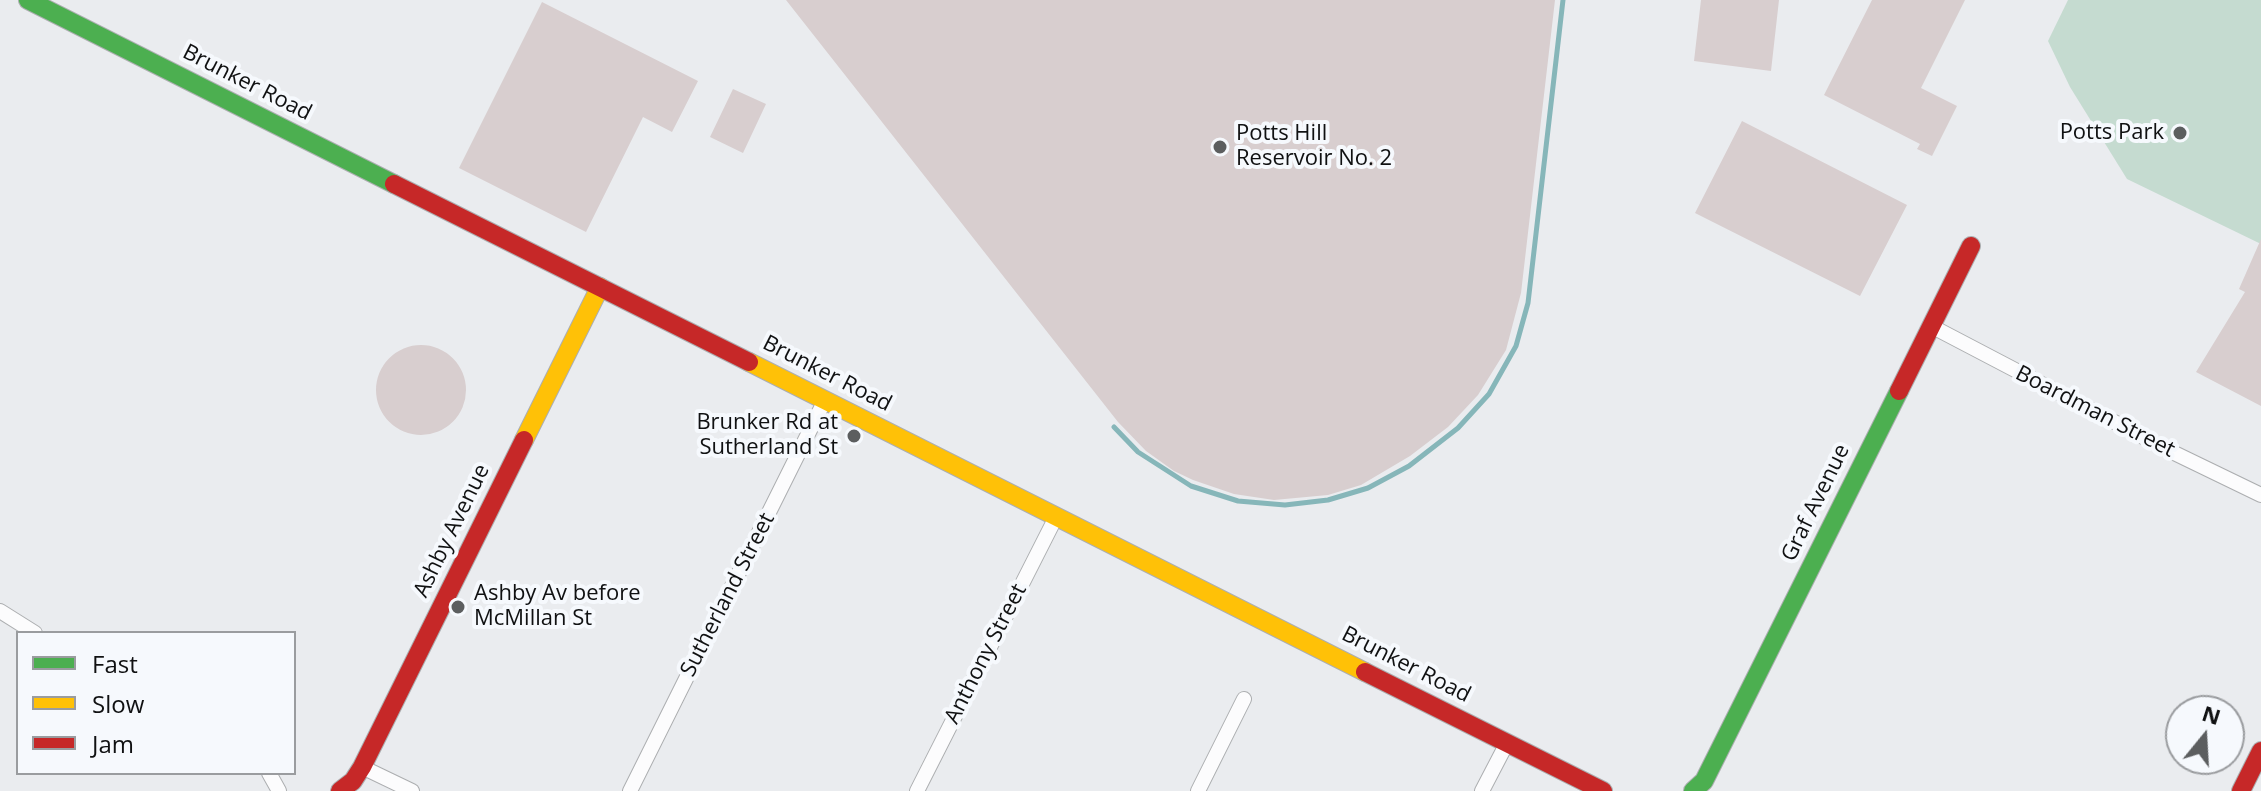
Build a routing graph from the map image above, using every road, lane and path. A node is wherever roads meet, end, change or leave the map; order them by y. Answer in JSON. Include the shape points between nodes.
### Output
{"nodes":[{"id":1,"x":37,"y":3,"type":"edge"},
{"id":2,"x":1971,"y":246,"type":"dead end"},
{"id":3,"x":600,"y":287,"type":"junction"},
{"id":4,"x":1931,"y":326,"type":"junction"},
{"id":5,"x":825,"y":400,"type":"junction"},
{"id":6,"x":2261,"y":495,"type":"edge"},
{"id":7,"x":1056,"y":517,"type":"junction"},
{"id":8,"x":0,"y":611,"type":"edge"},
{"id":9,"x":32,"y":631,"type":"edge"},
{"id":10,"x":1244,"y":699,"type":"dead end"},
{"id":11,"x":1507,"y":743,"type":"junction"},
{"id":12,"x":2261,"y":751,"type":"edge"},
{"id":13,"x":362,"y":767,"type":"junction"},
{"id":14,"x":1700,"y":788,"type":"edge"},
{"id":15,"x":340,"y":791,"type":"edge"},
{"id":16,"x":412,"y":791,"type":"edge"},
{"id":17,"x":630,"y":791,"type":"edge"},
{"id":18,"x":917,"y":791,"type":"edge"},
{"id":19,"x":1198,"y":791,"type":"edge"},
{"id":20,"x":1482,"y":791,"type":"edge"},
{"id":21,"x":1603,"y":791,"type":"edge"},
{"id":22,"x":2241,"y":791,"type":"edge"}],
"edges":[{"from":1,"to":3,"type":"main road","name":"Brunker Road"},
{"from":2,"to":4,"type":"main road","name":"Graf Avenue"},
{"from":3,"to":5,"type":"main road","name":"Brunker Road"},
{"from":3,"to":13,"type":"main road","name":"Ashby Avenue"},
{"from":4,"to":6,"type":"street","name":"Boardman Street"},
{"from":4,"to":14,"type":"main road","name":"Graf Avenue"},
{"from":5,"to":7,"type":"main road","name":"Brunker Road"},
{"from":5,"to":17,"type":"street","name":"Sutherland Street"},
{"from":7,"to":11,"type":"main road","name":"Brunker Road"},
{"from":7,"to":18,"type":"street","name":"Anthony Street"},
{"from":8,"to":9,"type":"street"},
{"from":10,"to":19,"type":"street"},
{"from":11,"to":20,"type":"street"},
{"from":11,"to":21,"type":"main road","name":"Brunker Road"},
{"from":12,"to":22,"type":"main road"},
{"from":13,"to":15,"type":"main road","name":"Ashby Avenue"},
{"from":13,"to":16,"type":"street"}]}
